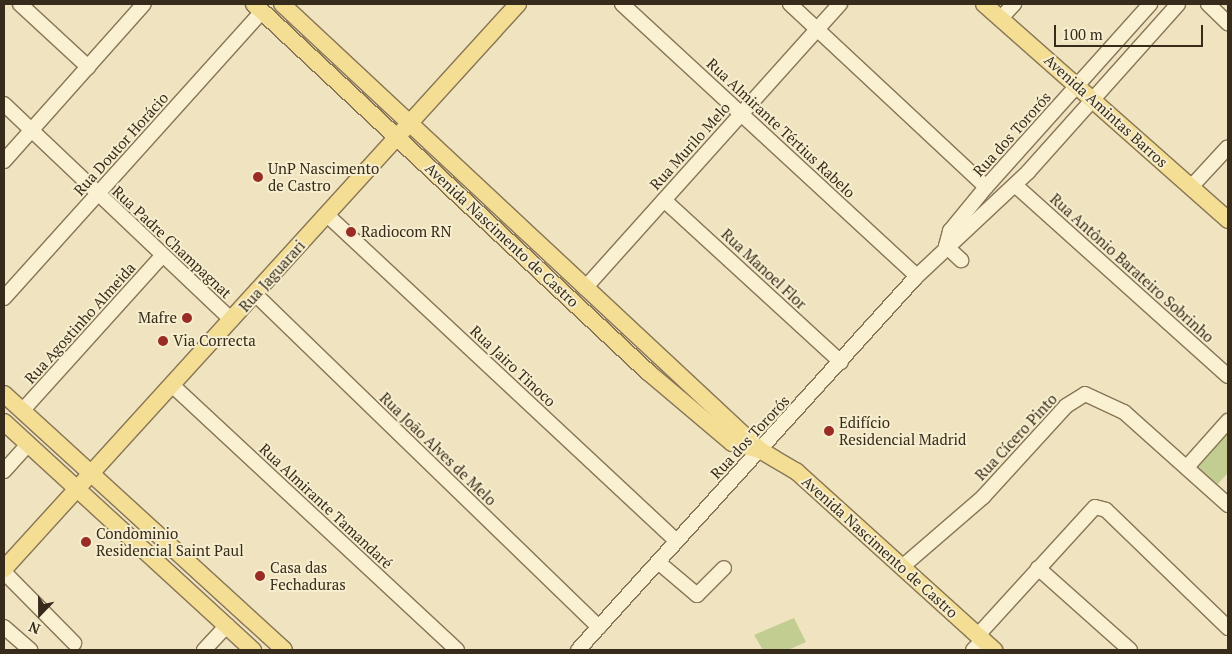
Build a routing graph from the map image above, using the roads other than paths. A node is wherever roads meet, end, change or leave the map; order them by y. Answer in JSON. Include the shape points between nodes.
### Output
{"nodes":[{"id":1,"x":20,"y":4,"type":"edge"},
{"id":2,"x":282,"y":4,"type":"edge"},
{"id":3,"x":518,"y":4,"type":"edge"},
{"id":4,"x":622,"y":4,"type":"edge"},
{"id":5,"x":790,"y":4,"type":"edge"},
{"id":6,"x":840,"y":4,"type":"edge"},
{"id":7,"x":984,"y":4,"type":"edge"},
{"id":8,"x":1014,"y":4,"type":"edge"},
{"id":9,"x":1150,"y":4,"type":"edge"},
{"id":10,"x":1178,"y":4,"type":"edge"},
{"id":11,"x":1208,"y":4,"type":"edge"},
{"id":12,"x":137,"y":6,"type":"edge"},
{"id":13,"x":258,"y":8,"type":"edge"},
{"id":14,"x":296,"y":16,"type":"junction"},
{"id":15,"x":1000,"y":19,"type":"junction"},
{"id":16,"x":1228,"y":23,"type":"edge"},
{"id":17,"x":817,"y":29,"type":"junction"},
{"id":18,"x":297,"y":43,"type":"junction"},
{"id":19,"x":88,"y":67,"type":"junction"},
{"id":20,"x":1078,"y":85,"type":"junction"},
{"id":21,"x":1094,"y":99,"type":"junction"},
{"id":22,"x":4,"y":104,"type":"edge"},
{"id":23,"x":741,"y":114,"type":"junction"},
{"id":24,"x":410,"y":123,"type":"junction"},
{"id":25,"x":30,"y":132,"type":"junction"},
{"id":26,"x":398,"y":137,"type":"junction"},
{"id":27,"x":1228,"y":147,"type":"edge"},
{"id":28,"x":1013,"y":158,"type":"junction"},
{"id":29,"x":4,"y":161,"type":"edge"},
{"id":30,"x":1028,"y":172,"type":"junction"},
{"id":31,"x":1015,"y":185,"type":"junction"},
{"id":32,"x":986,"y":187,"type":"junction"},
{"id":33,"x":1191,"y":187,"type":"junction"},
{"id":34,"x":97,"y":195,"type":"junction"},
{"id":35,"x":664,"y":200,"type":"junction"},
{"id":36,"x":327,"y":215,"type":"junction"},
{"id":37,"x":1228,"y":220,"type":"edge"},
{"id":38,"x":503,"y":237,"type":"junction"},
{"id":39,"x":539,"y":244,"type":"junction"},
{"id":40,"x":946,"y":246,"type":"junction"},
{"id":41,"x":162,"y":256,"type":"junction"},
{"id":42,"x":961,"y":260,"type":"dead end"},
{"id":43,"x":917,"y":276,"type":"junction"},
{"id":44,"x":585,"y":288,"type":"junction"},
{"id":45,"x":255,"y":294,"type":"junction"},
{"id":46,"x":4,"y":298,"type":"edge"},
{"id":47,"x":232,"y":320,"type":"junction"},
{"id":48,"x":650,"y":349,"type":"junction"},
{"id":49,"x":841,"y":362,"type":"junction"},
{"id":50,"x":648,"y":372,"type":"junction"},
{"id":51,"x":1228,"y":376,"type":"edge"},
{"id":52,"x":172,"y":385,"type":"junction"},
{"id":53,"x":4,"y":394,"type":"edge"},
{"id":54,"x":22,"y":411,"type":"junction"},
{"id":55,"x":1228,"y":421,"type":"edge"},
{"id":56,"x":4,"y":422,"type":"edge"},
{"id":57,"x":28,"y":444,"type":"junction"},
{"id":58,"x":760,"y":450,"type":"junction"},
{"id":59,"x":1187,"y":467,"type":"junction"},
{"id":60,"x":4,"y":471,"type":"edge"},
{"id":61,"x":92,"y":473,"type":"junction"},
{"id":62,"x":79,"y":489,"type":"junction"},
{"id":63,"x":1225,"y":496,"type":"edge"},
{"id":64,"x":677,"y":541,"type":"junction"},
{"id":65,"x":188,"y":561,"type":"junction"},
{"id":66,"x":658,"y":562,"type":"junction"},
{"id":67,"x":902,"y":566,"type":"junction"},
{"id":68,"x":724,"y":568,"type":"dead end"},
{"id":69,"x":1038,"y":568,"type":"junction"},
{"id":70,"x":4,"y":570,"type":"edge"},
{"id":71,"x":185,"y":587,"type":"junction"},
{"id":72,"x":226,"y":625,"type":"junction"},
{"id":73,"x":4,"y":627,"type":"edge"},
{"id":74,"x":599,"y":627,"type":"junction"},
{"id":75,"x":1228,"y":628,"type":"edge"},
{"id":76,"x":74,"y":643,"type":"dead end"},
{"id":77,"x":982,"y":644,"type":"edge"},
{"id":78,"x":30,"y":650,"type":"edge"},
{"id":79,"x":204,"y":650,"type":"edge"},
{"id":80,"x":253,"y":650,"type":"edge"},
{"id":81,"x":284,"y":650,"type":"edge"},
{"id":82,"x":457,"y":650,"type":"edge"},
{"id":83,"x":578,"y":650,"type":"edge"},
{"id":84,"x":1130,"y":650,"type":"edge"}],
"edges":[{"from":1,"to":19,"type":"street"},
{"from":2,"to":14,"type":"main road","name":"Avenida Nascimento de Castro"},
{"from":3,"to":24,"type":"main road","name":"Rua Jaguarari"},
{"from":4,"to":23,"type":"street","name":"Rua Almirante Tértius Rabelo"},
{"from":5,"to":17,"type":"street"},
{"from":6,"to":17,"type":"street","name":"Rua Murilo Melo"},
{"from":7,"to":15,"type":"main road","name":"Avenida Amintas Barros"},
{"from":8,"to":15,"type":"street"},
{"from":9,"to":20,"type":"street","name":"Rua dos Tororós"},
{"from":10,"to":21,"type":"street","name":"Rua dos Tororós"},
{"from":11,"to":16,"type":"street"},
{"from":12,"to":19,"type":"street"},
{"from":13,"to":18,"type":"main road","name":"Avenida Nascimento de Castro"},
{"from":13,"to":34,"type":"street","name":"Rua Doutor Horácio"},
{"from":14,"to":18,"type":"main road"},
{"from":14,"to":24,"type":"main road","name":"Avenida Nascimento de Castro"},
{"from":15,"to":20,"type":"main road","name":"Avenida Amintas Barros"},
{"from":17,"to":23,"type":"street","name":"Rua Murilo Melo"},
{"from":17,"to":32,"type":"street"},
{"from":18,"to":26,"type":"main road","name":"Avenida Nascimento de Castro"},
{"from":19,"to":25,"type":"street"},
{"from":20,"to":21,"type":"main road","name":"Avenida Amintas Barros"},
{"from":20,"to":28,"type":"street","name":"Rua dos Tororós"},
{"from":21,"to":30,"type":"street","name":"Rua dos Tororós"},
{"from":21,"to":33,"type":"main road","name":"Avenida Amintas Barros"},
{"from":22,"to":25,"type":"street","name":"Rua Padre Champagnat"},
{"from":23,"to":35,"type":"street","name":"Rua Murilo Melo"},
{"from":23,"to":43,"type":"street","name":"Rua Almirante Tértius Rabelo"},
{"from":24,"to":26,"type":"main road","name":"Rua Jaguarari"},
{"from":24,"to":39,"type":"main road","name":"Avenida Nascimento de Castro"},
{"from":25,"to":29,"type":"street"},
{"from":25,"to":34,"type":"street","name":"Rua Padre Champagnat"},
{"from":26,"to":36,"type":"main road","name":"Rua Jaguarari"},
{"from":26,"to":38,"type":"main road","name":"Avenida Nascimento de Castro"},
{"from":27,"to":33,"type":"street"},
{"from":28,"to":30,"type":"street"},
{"from":28,"to":32,"type":"street","name":"Rua dos Tororós"},
{"from":30,"to":31,"type":"street","name":"Rua dos Tororós"},
{"from":31,"to":40,"type":"street","name":"Rua dos Tororós","via":[[961,239]]},
{"from":31,"to":51,"type":"street","name":"Rua Antônio Barateiro Sobrinho"},
{"from":32,"to":40,"type":"street","name":"Rua dos Tororós","via":[[950,231]]},
{"from":33,"to":37,"type":"main road","name":"Avenida Amintas Barros"},
{"from":34,"to":41,"type":"street","name":"Rua Padre Champagnat"},
{"from":34,"to":46,"type":"street","name":"Rua Doutor Horácio"},
{"from":35,"to":44,"type":"street","name":"Rua Murilo Melo"},
{"from":35,"to":49,"type":"street","name":"Rua Manoel Flor"},
{"from":36,"to":45,"type":"main road","name":"Rua Jaguarari"},
{"from":36,"to":64,"type":"street","name":"Rua Jairo Tinoco"},
{"from":38,"to":39,"type":"main road"},
{"from":38,"to":50,"type":"main road","name":"Avenida Nascimento de Castro"},
{"from":39,"to":44,"type":"main road","name":"Avenida Nascimento de Castro"},
{"from":40,"to":42,"type":"street"},
{"from":40,"to":43,"type":"street","name":"Rua dos Tororós"},
{"from":41,"to":47,"type":"street","name":"Rua Padre Champagnat"},
{"from":41,"to":54,"type":"street","name":"Rua Agostinho Almeida"},
{"from":43,"to":49,"type":"street","name":"Rua dos Tororós"},
{"from":44,"to":48,"type":"main road","name":"Avenida Nascimento de Castro"},
{"from":45,"to":47,"type":"main road","name":"Rua Jaguarari"},
{"from":45,"to":74,"type":"street","name":"Rua João Alves de Melo"},
{"from":47,"to":52,"type":"main road","name":"Rua Jaguarari"},
{"from":48,"to":50,"type":"main road"},
{"from":48,"to":58,"type":"main road","name":"Avenida Nascimento de Castro"},
{"from":49,"to":58,"type":"street","name":"Rua dos Tororós"},
{"from":50,"to":58,"type":"main road","name":"Avenida Nascimento de Castro","via":[[732,443]]},
{"from":52,"to":61,"type":"main road","name":"Rua Jaguarari"},
{"from":52,"to":82,"type":"street","name":"Rua Almirante Tamandaré"},
{"from":53,"to":54,"type":"main road"},
{"from":54,"to":61,"type":"main road"},
{"from":55,"to":59,"type":"street"},
{"from":56,"to":57,"type":"main road"},
{"from":57,"to":60,"type":"street"},
{"from":57,"to":62,"type":"main road"},
{"from":58,"to":64,"type":"street","name":"Rua dos Tororós"},
{"from":58,"to":67,"type":"main road","name":"Avenida Nascimento de Castro","via":[[797,472]]},
{"from":59,"to":63,"type":"street","name":"Rua Cícero Pinto"},
{"from":59,"to":67,"type":"street","name":"Rua Cícero Pinto","via":[[1115,406],[1094,396],[1080,395],[983,497]]},
{"from":61,"to":62,"type":"main road","name":"Rua Jaguarari"},
{"from":61,"to":65,"type":"main road"},
{"from":62,"to":70,"type":"main road","name":"Rua Jaguarari"},
{"from":62,"to":71,"type":"main road"},
{"from":64,"to":66,"type":"street","name":"Rua dos Tororós"},
{"from":65,"to":71,"type":"main road"},
{"from":65,"to":81,"type":"main road"},
{"from":66,"to":68,"type":"street","via":[[697,595]]},
{"from":66,"to":74,"type":"street","name":"Rua dos Tororós"},
{"from":67,"to":77,"type":"main road","name":"Avenida Nascimento de Castro"},
{"from":69,"to":75,"type":"street","via":[[1087,511],[1106,510]]},
{"from":69,"to":77,"type":"street"},
{"from":69,"to":84,"type":"street"},
{"from":70,"to":76,"type":"street"},
{"from":71,"to":72,"type":"main road"},
{"from":72,"to":79,"type":"street"},
{"from":72,"to":80,"type":"main road"},
{"from":73,"to":78,"type":"street"},
{"from":74,"to":83,"type":"street","name":"Rua dos Tororós"}]}
